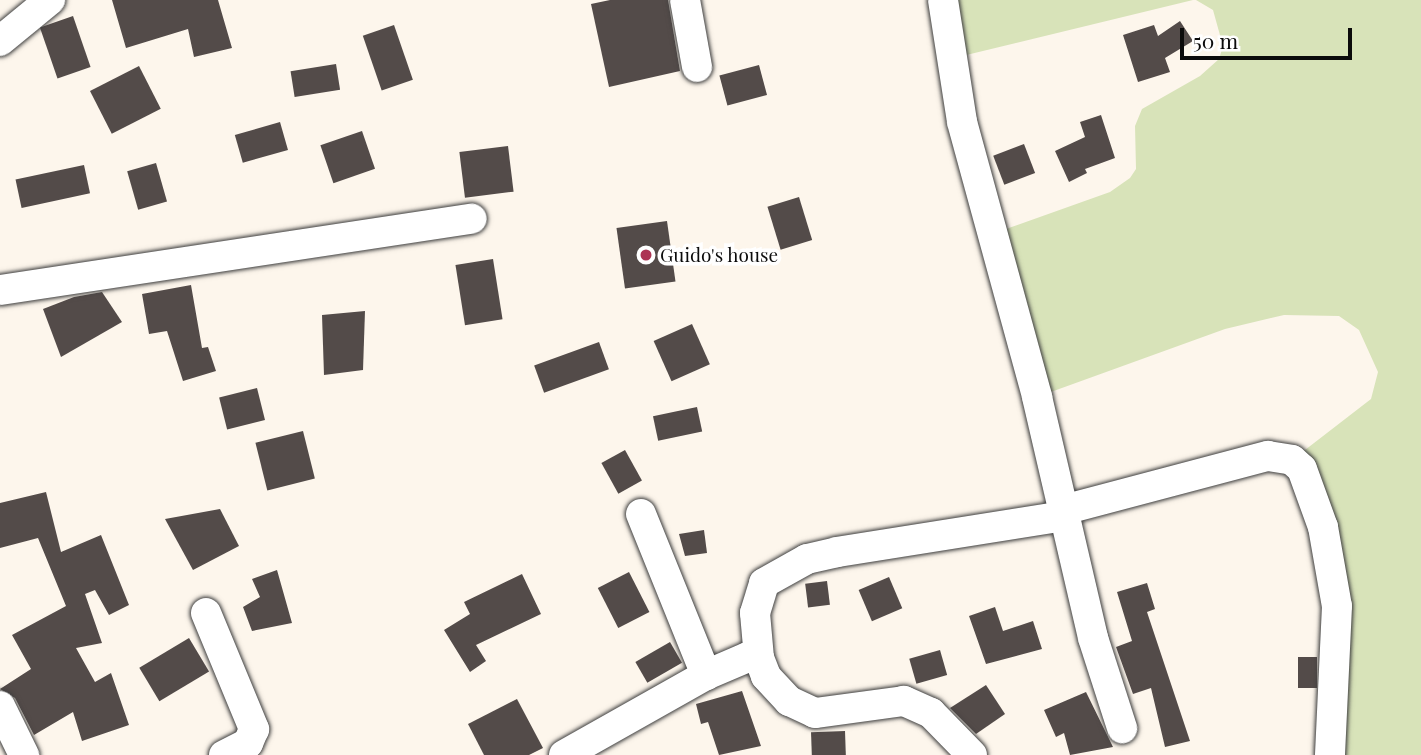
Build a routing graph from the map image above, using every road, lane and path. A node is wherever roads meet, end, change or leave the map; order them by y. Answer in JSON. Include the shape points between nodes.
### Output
{"nodes":[{"id":1,"x":50,"y":0,"type":"edge"},
{"id":2,"x":685,"y":0,"type":"edge"},
{"id":3,"x":943,"y":0,"type":"edge"},
{"id":4,"x":0,"y":41,"type":"edge"},
{"id":5,"x":697,"y":67,"type":"dead end"},
{"id":6,"x":472,"y":219,"type":"dead end"},
{"id":7,"x":0,"y":290,"type":"edge"},
{"id":8,"x":1064,"y":513,"type":"junction"},
{"id":9,"x":641,"y":514,"type":"dead end"},
{"id":10,"x":206,"y":613,"type":"dead end"},
{"id":11,"x":759,"y":658,"type":"junction"},
{"id":12,"x":706,"y":675,"type":"junction"},
{"id":13,"x":0,"y":706,"type":"edge"},
{"id":14,"x":1122,"y":728,"type":"dead end"},
{"id":15,"x":24,"y":755,"type":"edge"},
{"id":16,"x":224,"y":755,"type":"edge"},
{"id":17,"x":564,"y":755,"type":"edge"},
{"id":18,"x":972,"y":755,"type":"edge"},
{"id":19,"x":1330,"y":755,"type":"edge"}],
"edges":[{"from":1,"to":4,"type":"street"},
{"from":2,"to":5,"type":"street"},
{"from":3,"to":8,"type":"street","via":[[962,122],[1018,321]]},
{"from":6,"to":7,"type":"street"},
{"from":8,"to":11,"type":"street","via":[[837,552],[783,570],[764,583],[755,613]]},
{"from":8,"to":14,"type":"street","via":[[1093,638]]},
{"from":8,"to":19,"type":"street","via":[[1268,456],[1292,460],[1302,468],[1323,527],[1337,606]]},
{"from":9,"to":12,"type":"street"},
{"from":10,"to":16,"type":"street","via":[[254,729],[248,743]]},
{"from":11,"to":12,"type":"street","via":[[748,657]]},
{"from":11,"to":18,"type":"street","via":[[766,676],[789,701],[815,713],[904,701],[931,713]]},
{"from":12,"to":17,"type":"street"},
{"from":13,"to":15,"type":"street"}]}
